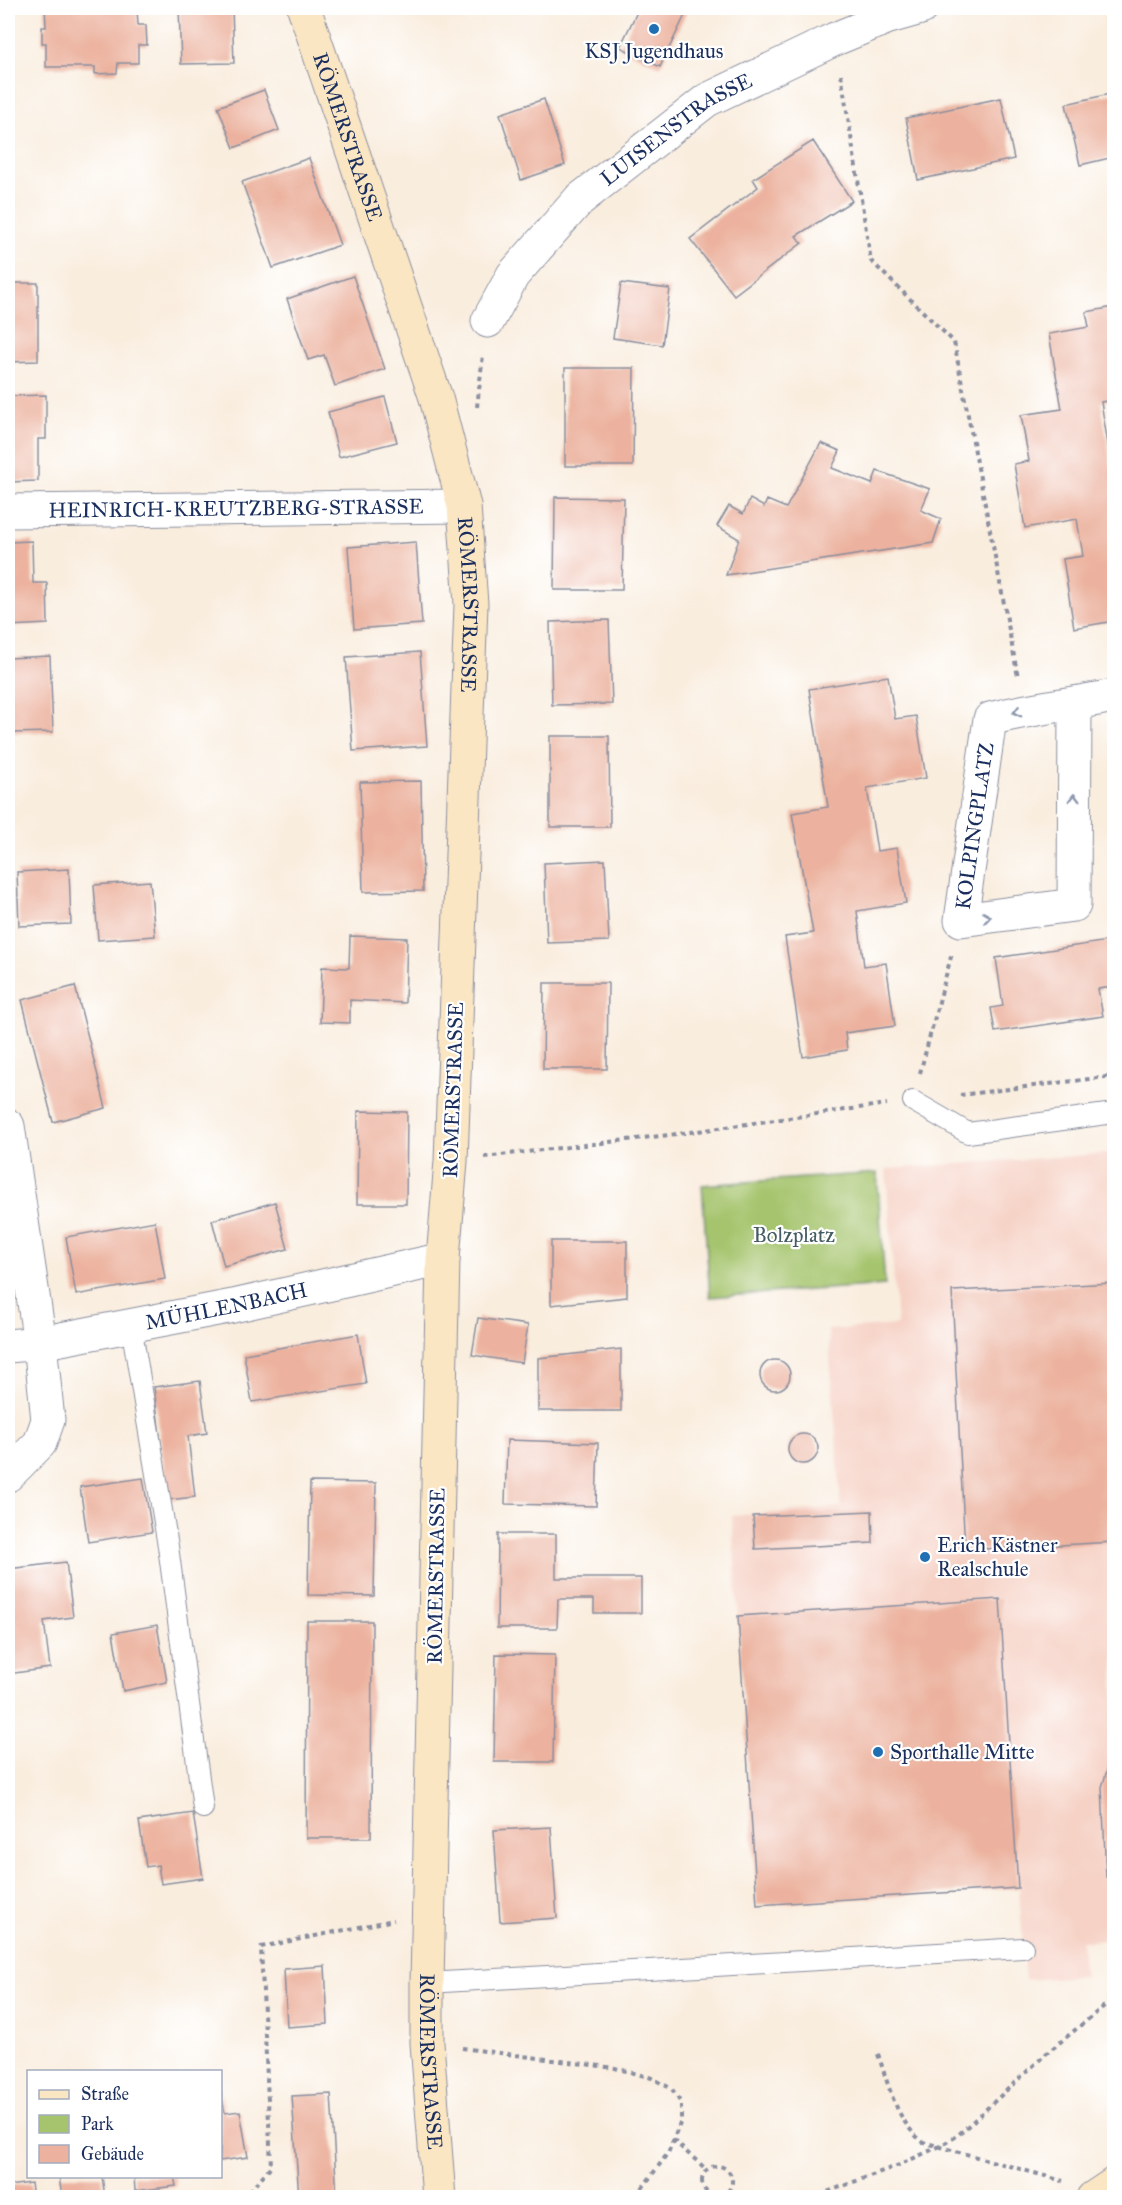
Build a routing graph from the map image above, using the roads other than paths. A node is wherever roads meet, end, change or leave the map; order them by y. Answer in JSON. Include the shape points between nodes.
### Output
{"nodes":[{"id":1,"x":304,"y":8,"type":"edge"},
{"id":2,"x":921,"y":8,"type":"edge"},
{"id":3,"x":488,"y":321,"type":"dead end"},
{"id":4,"x":464,"y":506,"type":"junction"},
{"id":5,"x":8,"y":511,"type":"edge"},
{"id":6,"x":1114,"y":696,"type":"edge"},
{"id":7,"x":1075,"y":704,"type":"junction"},
{"id":8,"x":913,"y":1101,"type":"road end"},
{"id":9,"x":1114,"y":1113,"type":"edge"},
{"id":10,"x":8,"y":1126,"type":"edge"},
{"id":11,"x":443,"y":1260,"type":"junction"},
{"id":12,"x":131,"y":1326,"type":"junction"},
{"id":13,"x":40,"y":1343,"type":"junction"},
{"id":14,"x":8,"y":1346,"type":"edge"},
{"id":15,"x":8,"y":1475,"type":"edge"},
{"id":16,"x":203,"y":1808,"type":"dead end"},
{"id":17,"x":1023,"y":1948,"type":"dead end"},
{"id":18,"x":427,"y":1983,"type":"junction"},
{"id":19,"x":439,"y":2198,"type":"edge"}],
"edges":[{"from":1,"to":4,"type":"main road","name":"RÖMERSTRASSE","via":[[436,398]]},
{"from":2,"to":3,"type":"street","name":"LUISENSTRASSE","via":[[835,39],[707,100],[579,200],[513,275]]},
{"from":4,"to":5,"type":"street","name":"HEINRICH-KREUTZBERG-STRASSE"},
{"from":4,"to":11,"type":"main road","name":"RÖMERSTRASSE","via":[[471,604],[451,1161]]},
{"from":6,"to":7,"type":"street"},
{"from":7,"to":7,"type":"street","name":"KOLPINGPLATZ","one_way":true,"via":[[990,719],[961,920],[1074,905]]},
{"from":8,"to":9,"type":"lane","via":[[968,1133]]},
{"from":10,"to":13,"type":"street"},
{"from":11,"to":12,"type":"street","name":"MÜHLENBACH"},
{"from":11,"to":18,"type":"main road","name":"RÖMERSTRASSE"},
{"from":12,"to":13,"type":"street","name":"MÜHLENBACH"},
{"from":12,"to":16,"type":"lane","via":[[168,1546]]},
{"from":13,"to":14,"type":"street","name":"MÜHLENBACH"},
{"from":13,"to":15,"type":"street","via":[[48,1420],[40,1443]]},
{"from":17,"to":18,"type":"lane"},
{"from":18,"to":19,"type":"main road","name":"RÖMERSTRASSE","via":[[427,2043]]}]}
